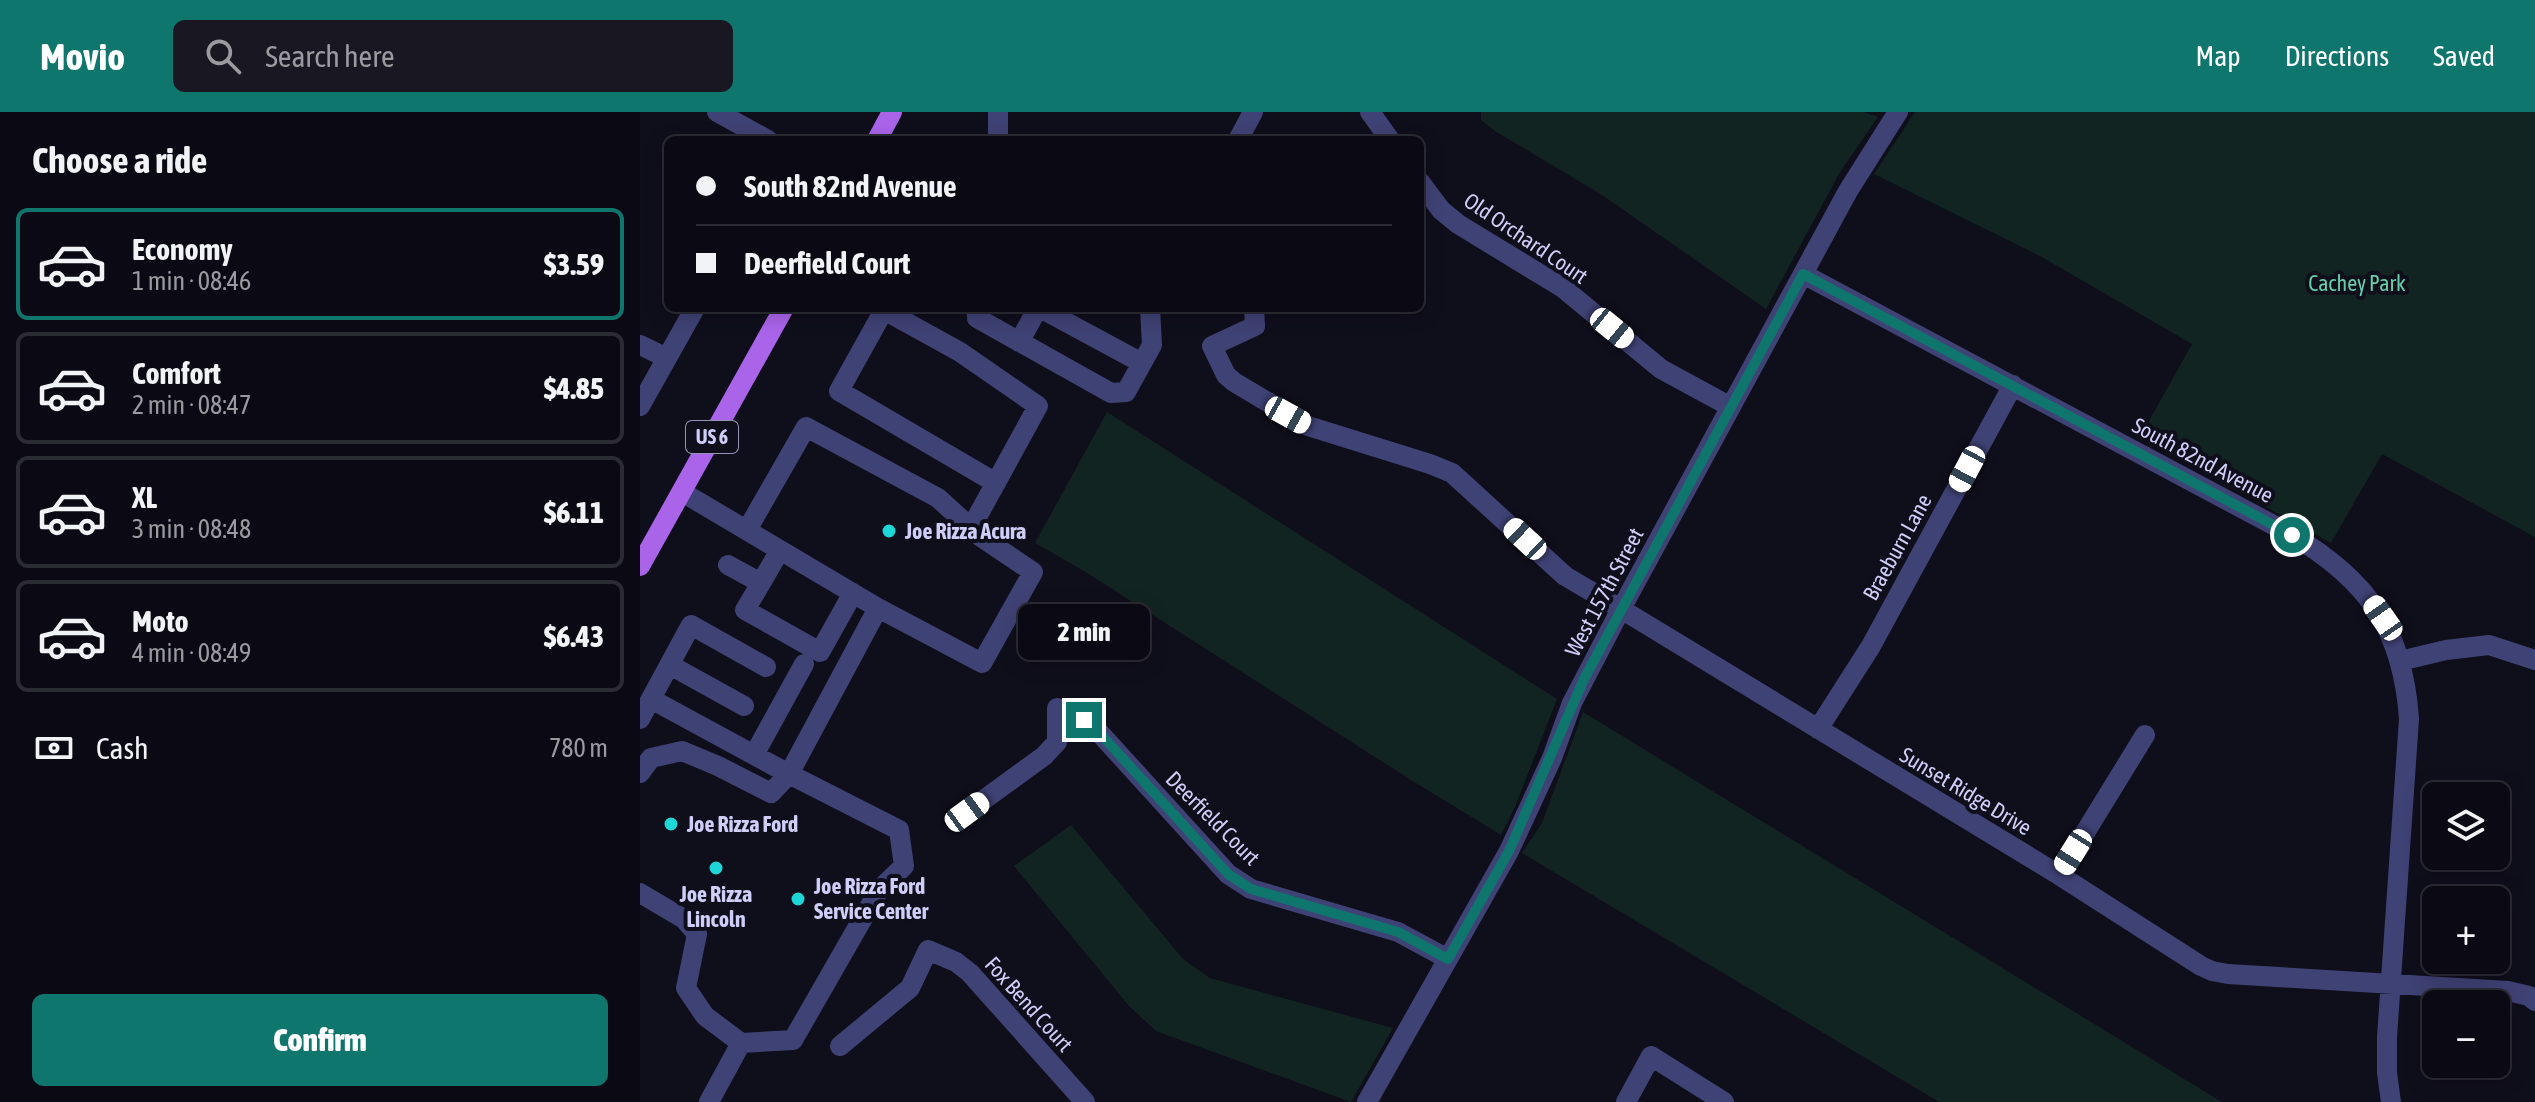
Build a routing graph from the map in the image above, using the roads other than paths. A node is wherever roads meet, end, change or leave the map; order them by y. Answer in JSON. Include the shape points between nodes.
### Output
{"nodes":[{"id":1,"x":717,"y":112,"type":"edge"},
{"id":2,"x":892,"y":112,"type":"edge"},
{"id":3,"x":998,"y":112,"type":"edge"},
{"id":4,"x":1253,"y":112,"type":"edge"},
{"id":5,"x":1370,"y":112,"type":"edge"},
{"id":6,"x":1898,"y":112,"type":"edge"},
{"id":7,"x":761,"y":136,"type":"edge"},
{"id":8,"x":879,"y":136,"type":"edge"},
{"id":9,"x":998,"y":136,"type":"edge"},
{"id":10,"x":1240,"y":136,"type":"edge"},
{"id":11,"x":1387,"y":136,"type":"edge"},
{"id":12,"x":1424,"y":187,"type":"edge"},
{"id":13,"x":1803,"y":274,"type":"junction"},
{"id":14,"x":693,"y":312,"type":"edge"},
{"id":15,"x":782,"y":312,"type":"edge"},
{"id":16,"x":883,"y":312,"type":"edge"},
{"id":17,"x":888,"y":312,"type":"edge"},
{"id":18,"x":977,"y":312,"type":"edge"},
{"id":19,"x":1037,"y":312,"type":"edge"},
{"id":20,"x":1046,"y":312,"type":"edge"},
{"id":21,"x":1150,"y":312,"type":"edge"},
{"id":22,"x":1254,"y":312,"type":"edge"},
{"id":23,"x":1019,"y":342,"type":"junction"},
{"id":24,"x":640,"y":345,"type":"edge"},
{"id":25,"x":667,"y":358,"type":"junction"},
{"id":26,"x":1142,"y":363,"type":"junction"},
{"id":27,"x":2013,"y":385,"type":"junction"},
{"id":28,"x":640,"y":406,"type":"edge"},
{"id":29,"x":1731,"y":407,"type":"junction"},
{"id":30,"x":996,"y":483,"type":"junction"},
{"id":31,"x":682,"y":492,"type":"junction"},
{"id":32,"x":971,"y":528,"type":"junction"},
{"id":33,"x":747,"y":530,"type":"junction"},
{"id":34,"x":780,"y":550,"type":"junction"},
{"id":35,"x":728,"y":565,"type":"dead end"},
{"id":36,"x":640,"y":566,"type":"edge"},
{"id":37,"x":761,"y":583,"type":"junction"},
{"id":38,"x":853,"y":593,"type":"junction"},
{"id":39,"x":878,"y":608,"type":"junction"},
{"id":40,"x":1621,"y":609,"type":"junction"},
{"id":41,"x":2535,"y":660,"type":"edge"},
{"id":42,"x":2400,"y":661,"type":"junction"},
{"id":43,"x":804,"y":664,"type":"dead end"},
{"id":44,"x":670,"y":665,"type":"junction"},
{"id":45,"x":766,"y":667,"type":"dead end"},
{"id":46,"x":651,"y":699,"type":"junction"},
{"id":47,"x":744,"y":706,"type":"dead end"},
{"id":48,"x":640,"y":719,"type":"edge"},
{"id":49,"x":1818,"y":729,"type":"junction"},
{"id":50,"x":2145,"y":735,"type":"dead end"},
{"id":51,"x":754,"y":755,"type":"junction"},
{"id":52,"x":640,"y":773,"type":"edge"},
{"id":53,"x":789,"y":774,"type":"junction"},
{"id":54,"x":967,"y":812,"type":"dead end"},
{"id":55,"x":2059,"y":875,"type":"junction"},
{"id":56,"x":640,"y":893,"type":"edge"},
{"id":57,"x":1448,"y":959,"type":"junction"},
{"id":58,"x":2391,"y":984,"type":"junction"},
{"id":59,"x":2535,"y":1001,"type":"edge"},
{"id":60,"x":741,"y":1043,"type":"junction"},
{"id":61,"x":840,"y":1046,"type":"dead end"},
{"id":62,"x":709,"y":1102,"type":"edge"},
{"id":63,"x":1085,"y":1102,"type":"edge"},
{"id":64,"x":1367,"y":1102,"type":"edge"},
{"id":65,"x":1626,"y":1102,"type":"edge"},
{"id":66,"x":1724,"y":1102,"type":"edge"},
{"id":67,"x":2391,"y":1102,"type":"edge"}],
"edges":[{"from":1,"to":7,"type":"street"},
{"from":2,"to":8,"type":"main road"},
{"from":3,"to":9,"type":"street"},
{"from":4,"to":10,"type":"street"},
{"from":5,"to":11,"type":"street"},
{"from":6,"to":13,"type":"street","name":"West 157th Street"},
{"from":12,"to":29,"type":"street","name":"Old Orchard Court","via":[[1458,224],[1563,288],[1661,369]]},
{"from":13,"to":27,"type":"street","name":"South 82nd Avenue"},
{"from":13,"to":29,"type":"street","name":"West 157th Street"},
{"from":14,"to":25,"type":"street"},
{"from":15,"to":31,"type":"main road","number":"US 6"},
{"from":16,"to":30,"type":"street","via":[[839,391]]},
{"from":17,"to":30,"type":"street","via":[[960,352],[1038,406]]},
{"from":18,"to":23,"type":"street","via":[[977,318]]},
{"from":19,"to":23,"type":"street"},
{"from":20,"to":26,"type":"street"},
{"from":21,"to":26,"type":"street","via":[[1152,345]]},
{"from":22,"to":40,"type":"street","name":"Sunset Ridge Drive","via":[[1255,326],[1212,346],[1226,375],[1308,426],[1452,473],[1565,576]]},
{"from":23,"to":26,"type":"street","via":[[1111,393],[1126,392]]},
{"from":24,"to":25,"type":"street"},
{"from":25,"to":28,"type":"street"},
{"from":27,"to":42,"type":"street","name":"South 82nd Avenue","via":[[2318,550],[2366,594],[2383,618]]},
{"from":27,"to":49,"type":"street","name":"Braeburn Lane","via":[[1871,646]]},
{"from":29,"to":40,"type":"street","name":"West 157th Street"},
{"from":30,"to":32,"type":"street"},
{"from":31,"to":33,"type":"street"},
{"from":31,"to":36,"type":"main road","number":"US 6"},
{"from":32,"to":33,"type":"street","via":[[938,498],[806,427]]},
{"from":32,"to":39,"type":"street","via":[[1033,572],[982,663]]},
{"from":33,"to":34,"type":"street"},
{"from":34,"to":37,"type":"street"},
{"from":34,"to":38,"type":"street"},
{"from":35,"to":37,"type":"street"},
{"from":37,"to":38,"type":"street","via":[[745,610],[820,652]]},
{"from":38,"to":39,"type":"street"},
{"from":39,"to":53,"type":"street"},
{"from":40,"to":49,"type":"street","name":"Sunset Ridge Drive"},
{"from":40,"to":57,"type":"street","name":"West 157th Street","via":[[1572,703],[1509,851]]},
{"from":41,"to":42,"type":"street","via":[[2489,645]]},
{"from":42,"to":58,"type":"street","name":"South 82nd Avenue","via":[[2409,719]]},
{"from":43,"to":51,"type":"street"},
{"from":44,"to":45,"type":"street","via":[[691,625]]},
{"from":44,"to":46,"type":"street"},
{"from":44,"to":47,"type":"street"},
{"from":46,"to":48,"type":"street"},
{"from":46,"to":51,"type":"street"},
{"from":49,"to":55,"type":"street","name":"Sunset Ridge Drive"},
{"from":50,"to":55,"type":"street"},
{"from":51,"to":53,"type":"street"},
{"from":52,"to":53,"type":"street","via":[[651,758],[682,751],[771,793]]},
{"from":53,"to":60,"type":"street","via":[[899,830],[904,866],[879,890],[793,1040]]},
{"from":54,"to":57,"type":"street","name":"Deerfield Court","via":[[1057,742],[1057,708],[1096,729],[1228,874],[1251,889],[1398,932]]},
{"from":55,"to":58,"type":"street","name":"Sunset Ridge Drive","via":[[2212,971]]},
{"from":56,"to":60,"type":"street","via":[[684,919],[697,934],[686,988],[705,1016]]},
{"from":57,"to":64,"type":"street","name":"West 157th Street"},
{"from":58,"to":59,"type":"street","name":"Sunset Ridge Drive","via":[[2508,991]]},
{"from":58,"to":67,"type":"street","name":"South 82nd Avenue"},
{"from":60,"to":62,"type":"street"},
{"from":61,"to":63,"type":"street","name":"Fox Bend Court","via":[[910,988],[928,950],[970,973]]},
{"from":65,"to":66,"type":"street","via":[[1651,1056]]}]}
